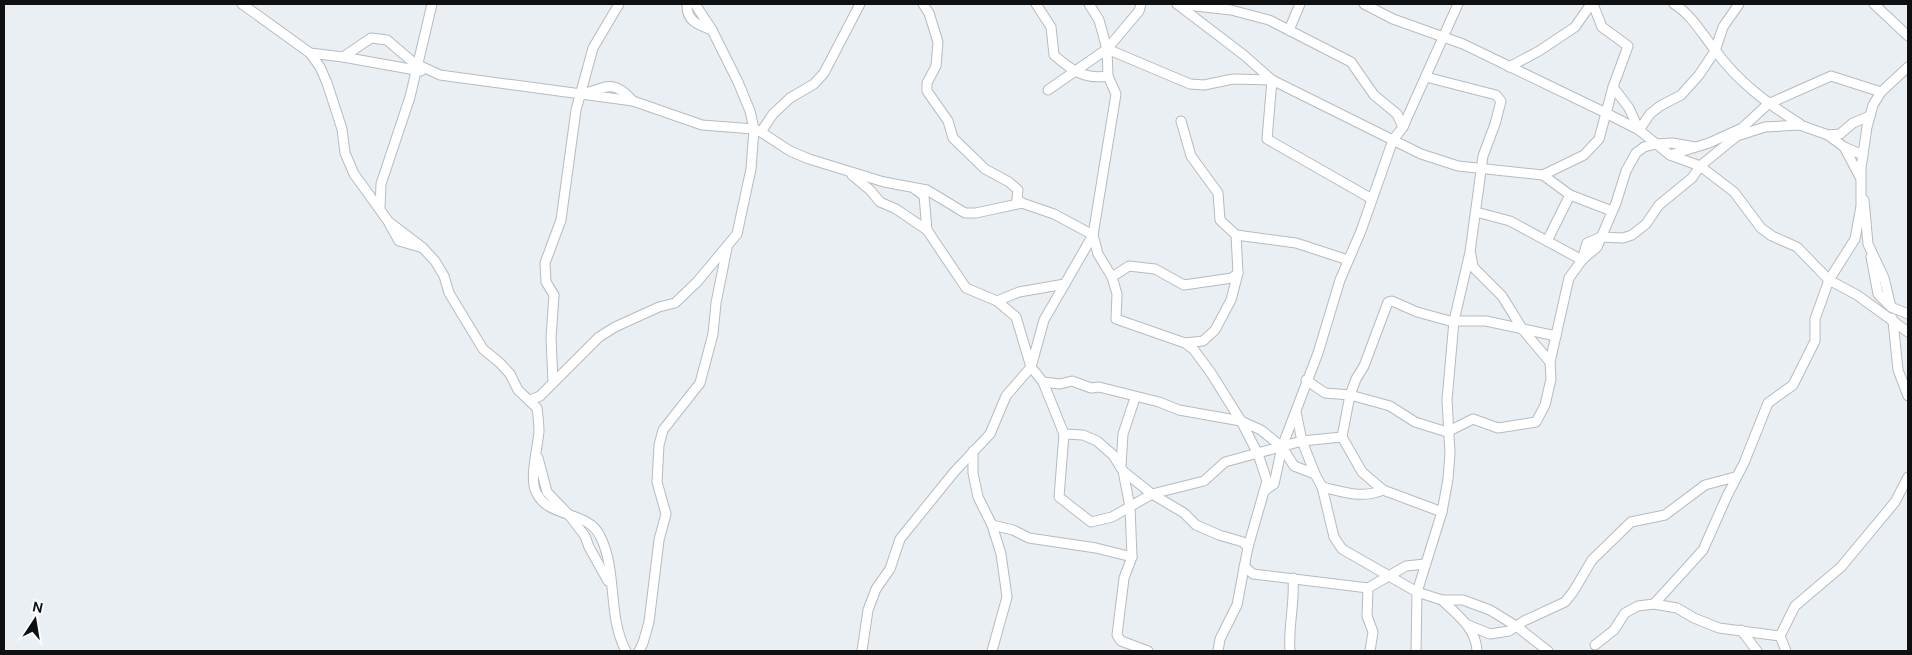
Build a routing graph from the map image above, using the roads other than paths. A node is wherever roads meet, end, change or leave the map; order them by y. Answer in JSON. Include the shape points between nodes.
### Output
{"nodes":[{"id":1,"x":242,"y":4,"type":"edge"},
{"id":2,"x":255,"y":4,"type":"edge"},
{"id":3,"x":432,"y":4,"type":"edge"},
{"id":4,"x":619,"y":4,"type":"edge"},
{"id":5,"x":687,"y":4,"type":"edge"},
{"id":6,"x":695,"y":4,"type":"edge"},
{"id":7,"x":860,"y":4,"type":"edge"},
{"id":8,"x":923,"y":4,"type":"edge"},
{"id":9,"x":1036,"y":4,"type":"edge"},
{"id":10,"x":1089,"y":4,"type":"edge"},
{"id":11,"x":1141,"y":4,"type":"edge"},
{"id":12,"x":1300,"y":4,"type":"edge"},
{"id":13,"x":1364,"y":4,"type":"edge"},
{"id":14,"x":1456,"y":4,"type":"edge"},
{"id":15,"x":1592,"y":4,"type":"edge"},
{"id":16,"x":1674,"y":4,"type":"edge"},
{"id":17,"x":1739,"y":4,"type":"edge"},
{"id":18,"x":1874,"y":4,"type":"edge"},
{"id":19,"x":262,"y":18,"type":"junction"},
{"id":20,"x":1723,"y":27,"type":"junction"},
{"id":21,"x":712,"y":30,"type":"junction"},
{"id":22,"x":1289,"y":30,"type":"junction"},
{"id":23,"x":1705,"y":36,"type":"junction"},
{"id":24,"x":1908,"y":36,"type":"edge"},
{"id":25,"x":1444,"y":38,"type":"junction"},
{"id":26,"x":1107,"y":48,"type":"junction"},
{"id":27,"x":1715,"y":51,"type":"junction"},
{"id":28,"x":310,"y":53,"type":"junction"},
{"id":29,"x":343,"y":57,"type":"junction"},
{"id":30,"x":416,"y":67,"type":"junction"},
{"id":31,"x":1509,"y":67,"type":"junction"},
{"id":32,"x":1908,"y":67,"type":"edge"},
{"id":33,"x":1074,"y":72,"type":"junction"},
{"id":34,"x":1108,"y":76,"type":"junction"},
{"id":35,"x":1426,"y":77,"type":"junction"},
{"id":36,"x":1272,"y":80,"type":"junction"},
{"id":37,"x":1613,"y":87,"type":"junction"},
{"id":38,"x":1048,"y":90,"type":"dead end"},
{"id":39,"x":1881,"y":92,"type":"junction"},
{"id":40,"x":582,"y":96,"type":"junction"},
{"id":41,"x":634,"y":101,"type":"junction"},
{"id":42,"x":1768,"y":104,"type":"junction"},
{"id":43,"x":1606,"y":112,"type":"junction"},
{"id":44,"x":1870,"y":116,"type":"junction"},
{"id":45,"x":1181,"y":121,"type":"dead end"},
{"id":46,"x":1800,"y":124,"type":"junction"},
{"id":47,"x":1403,"y":127,"type":"junction"},
{"id":48,"x":758,"y":130,"type":"junction"},
{"id":49,"x":1639,"y":130,"type":"junction"},
{"id":50,"x":1828,"y":135,"type":"junction"},
{"id":51,"x":1393,"y":140,"type":"junction"},
{"id":52,"x":1656,"y":144,"type":"junction"},
{"id":53,"x":1695,"y":147,"type":"junction"},
{"id":54,"x":1844,"y":147,"type":"junction"},
{"id":55,"x":1670,"y":155,"type":"junction"},
{"id":56,"x":1863,"y":155,"type":"junction"},
{"id":57,"x":1700,"y":166,"type":"junction"},
{"id":58,"x":1481,"y":168,"type":"junction"},
{"id":59,"x":848,"y":172,"type":"junction"},
{"id":60,"x":1543,"y":175,"type":"junction"},
{"id":61,"x":1861,"y":179,"type":"junction"},
{"id":62,"x":915,"y":190,"type":"junction"},
{"id":63,"x":1570,"y":195,"type":"junction"},
{"id":64,"x":1372,"y":199,"type":"junction"},
{"id":65,"x":1022,"y":203,"type":"junction"},
{"id":66,"x":380,"y":208,"type":"junction"},
{"id":67,"x":1612,"y":211,"type":"junction"},
{"id":68,"x":1476,"y":212,"type":"junction"},
{"id":69,"x":927,"y":230,"type":"junction"},
{"id":70,"x":1094,"y":235,"type":"junction"},
{"id":71,"x":1236,"y":235,"type":"junction"},
{"id":72,"x":1601,"y":237,"type":"junction"},
{"id":73,"x":1547,"y":241,"type":"junction"},
{"id":74,"x":728,"y":244,"type":"junction"},
{"id":75,"x":1470,"y":252,"type":"junction"},
{"id":76,"x":1348,"y":260,"type":"junction"},
{"id":77,"x":1582,"y":260,"type":"junction"},
{"id":78,"x":1238,"y":273,"type":"junction"},
{"id":79,"x":1112,"y":277,"type":"junction"},
{"id":80,"x":1829,"y":280,"type":"junction"},
{"id":81,"x":1065,"y":284,"type":"junction"},
{"id":82,"x":997,"y":301,"type":"junction"},
{"id":83,"x":1891,"y":307,"type":"junction"},
{"id":84,"x":1908,"y":314,"type":"edge"},
{"id":85,"x":1454,"y":321,"type":"junction"},
{"id":86,"x":1893,"y":321,"type":"junction"},
{"id":87,"x":1523,"y":330,"type":"junction"},
{"id":88,"x":1908,"y":332,"type":"edge"},
{"id":89,"x":1556,"y":336,"type":"junction"},
{"id":90,"x":1185,"y":343,"type":"junction"},
{"id":91,"x":1550,"y":362,"type":"junction"},
{"id":92,"x":1031,"y":367,"type":"junction"},
{"id":93,"x":1306,"y":380,"type":"junction"},
{"id":94,"x":553,"y":381,"type":"junction"},
{"id":95,"x":1043,"y":382,"type":"junction"},
{"id":96,"x":1350,"y":395,"type":"junction"},
{"id":97,"x":1908,"y":396,"type":"edge"},
{"id":98,"x":1135,"y":398,"type":"junction"},
{"id":99,"x":530,"y":400,"type":"junction"},
{"id":100,"x":1296,"y":412,"type":"junction"},
{"id":101,"x":1241,"y":421,"type":"junction"},
{"id":102,"x":1447,"y":432,"type":"junction"},
{"id":103,"x":1064,"y":434,"type":"junction"},
{"id":104,"x":1342,"y":436,"type":"junction"},
{"id":105,"x":1302,"y":441,"type":"junction"},
{"id":106,"x":1282,"y":446,"type":"junction"},
{"id":107,"x":973,"y":451,"type":"junction"},
{"id":108,"x":1258,"y":454,"type":"junction"},
{"id":109,"x":1122,"y":468,"type":"junction"},
{"id":110,"x":1315,"y":474,"type":"junction"},
{"id":111,"x":1735,"y":477,"type":"junction"},
{"id":112,"x":1908,"y":477,"type":"edge"},
{"id":113,"x":1322,"y":487,"type":"junction"},
{"id":114,"x":1383,"y":490,"type":"junction"},
{"id":115,"x":1264,"y":491,"type":"junction"},
{"id":116,"x":1152,"y":494,"type":"junction"},
{"id":117,"x":1130,"y":507,"type":"junction"},
{"id":118,"x":1442,"y":512,"type":"junction"},
{"id":119,"x":569,"y":515,"type":"junction"},
{"id":120,"x":992,"y":525,"type":"junction"},
{"id":121,"x":1248,"y":547,"type":"junction"},
{"id":122,"x":1132,"y":557,"type":"junction"},
{"id":123,"x":1426,"y":564,"type":"junction"},
{"id":124,"x":1244,"y":566,"type":"junction"},
{"id":125,"x":1388,"y":577,"type":"junction"},
{"id":126,"x":1293,"y":578,"type":"junction"},
{"id":127,"x":612,"y":588,"type":"junction"},
{"id":128,"x":1368,"y":588,"type":"junction"},
{"id":129,"x":1417,"y":592,"type":"junction"},
{"id":130,"x":1442,"y":600,"type":"junction"},
{"id":131,"x":1654,"y":604,"type":"junction"},
{"id":132,"x":1468,"y":625,"type":"junction"},
{"id":133,"x":1516,"y":626,"type":"junction"},
{"id":134,"x":1742,"y":630,"type":"junction"},
{"id":135,"x":1780,"y":636,"type":"junction"},
{"id":136,"x":1595,"y":645,"type":"dead end"},
{"id":137,"x":626,"y":651,"type":"edge"},
{"id":138,"x":639,"y":651,"type":"edge"},
{"id":139,"x":862,"y":651,"type":"edge"},
{"id":140,"x":992,"y":651,"type":"edge"},
{"id":141,"x":1148,"y":651,"type":"edge"},
{"id":142,"x":1218,"y":651,"type":"edge"},
{"id":143,"x":1290,"y":651,"type":"edge"},
{"id":144,"x":1370,"y":651,"type":"edge"},
{"id":145,"x":1416,"y":651,"type":"edge"},
{"id":146,"x":1477,"y":651,"type":"edge"},
{"id":147,"x":1548,"y":651,"type":"edge"},
{"id":148,"x":1757,"y":651,"type":"edge"},
{"id":149,"x":1786,"y":651,"type":"edge"}],
"edges":[{"from":1,"to":19,"type":"street"},
{"from":2,"to":19,"type":"street"},
{"from":3,"to":30,"type":"street"},
{"from":4,"to":40,"type":"street","via":[[593,48]]},
{"from":5,"to":21,"type":"street","via":[[687,12],[694,24]]},
{"from":6,"to":21,"type":"street"},
{"from":7,"to":48,"type":"street","via":[[824,73],[814,84],[790,98]]},
{"from":8,"to":65,"type":"street","via":[[938,42],[936,66],[927,83],[927,91],[948,121],[953,138],[985,169],[1018,190],[1017,199]]},
{"from":9,"to":33,"type":"street","via":[[1051,27],[1054,55]]},
{"from":10,"to":26,"type":"street","via":[[1099,20]]},
{"from":11,"to":26,"type":"street","via":[[1139,11]]},
{"from":12,"to":22,"type":"street"},
{"from":13,"to":25,"type":"street","via":[[1393,20]]},
{"from":14,"to":25,"type":"street"},
{"from":15,"to":31,"type":"street","via":[[1574,28]]},
{"from":15,"to":37,"type":"street","via":[[1602,27],[1628,46]]},
{"from":16,"to":23,"type":"street"},
{"from":17,"to":20,"type":"street"},
{"from":18,"to":24,"type":"street"},
{"from":19,"to":28,"type":"street"},
{"from":20,"to":23,"type":"street"},
{"from":20,"to":27,"type":"street"},
{"from":21,"to":48,"type":"street"},
{"from":22,"to":36,"type":"street","via":[[1269,20],[1231,10],[1177,4]]},
{"from":22,"to":47,"type":"street","via":[[1351,62],[1374,95],[1397,114]]},
{"from":23,"to":27,"type":"street"},
{"from":25,"to":31,"type":"street"},
{"from":25,"to":35,"type":"street"},
{"from":26,"to":33,"type":"street"},
{"from":26,"to":34,"type":"street"},
{"from":26,"to":36,"type":"street","via":[[1190,84]]},
{"from":27,"to":42,"type":"street"},
{"from":27,"to":49,"type":"street","via":[[1681,95],[1650,114]]},
{"from":28,"to":29,"type":"street"},
{"from":28,"to":66,"type":"street","via":[[327,83],[342,129],[345,153],[354,174]]},
{"from":29,"to":30,"type":"street"},
{"from":29,"to":30,"type":"street","via":[[371,38],[387,40]]},
{"from":30,"to":40,"type":"street","via":[[440,75]]},
{"from":30,"to":66,"type":"street","via":[[410,97],[383,177]]},
{"from":31,"to":43,"type":"street"},
{"from":32,"to":39,"type":"street"},
{"from":33,"to":34,"type":"street","via":[[1095,78]]},
{"from":33,"to":38,"type":"street"},
{"from":34,"to":70,"type":"street","via":[[1116,94]]},
{"from":35,"to":47,"type":"street"},
{"from":35,"to":58,"type":"street","via":[[1496,95],[1501,101]]},
{"from":36,"to":51,"type":"street"},
{"from":36,"to":64,"type":"street","via":[[1267,139]]},
{"from":37,"to":43,"type":"street"},
{"from":37,"to":49,"type":"street","via":[[1629,108]]},
{"from":39,"to":42,"type":"street","via":[[1831,76]]},
{"from":39,"to":44,"type":"street"},
{"from":40,"to":41,"type":"street"},
{"from":40,"to":41,"type":"street","via":[[615,86],[622,88]]},
{"from":40,"to":94,"type":"street","via":[[576,110],[561,220],[545,263],[546,282],[554,295]]},
{"from":41,"to":48,"type":"street","via":[[702,125]]},
{"from":42,"to":46,"type":"street"},
{"from":42,"to":53,"type":"street","via":[[1742,128]]},
{"from":43,"to":49,"type":"street"},
{"from":43,"to":60,"type":"street","via":[[1599,139],[1584,155]]},
{"from":44,"to":50,"type":"street","via":[[1840,134]]},
{"from":44,"to":56,"type":"street"},
{"from":45,"to":71,"type":"street","via":[[1191,156],[1218,192],[1220,220]]},
{"from":46,"to":50,"type":"street"},
{"from":46,"to":57,"type":"street","via":[[1765,127],[1737,136]]},
{"from":47,"to":51,"type":"street"},
{"from":48,"to":59,"type":"street","via":[[790,151]]},
{"from":48,"to":74,"type":"street","via":[[740,223],[737,234]]},
{"from":49,"to":52,"type":"street"},
{"from":50,"to":54,"type":"street"},
{"from":51,"to":58,"type":"street","via":[[1421,154],[1458,166]]},
{"from":51,"to":64,"type":"street"},
{"from":52,"to":53,"type":"street"},
{"from":52,"to":55,"type":"street"},
{"from":52,"to":67,"type":"street","via":[[1636,153]]},
{"from":53,"to":55,"type":"street"},
{"from":54,"to":56,"type":"street"},
{"from":54,"to":61,"type":"street"},
{"from":55,"to":57,"type":"street"},
{"from":56,"to":61,"type":"street"},
{"from":57,"to":72,"type":"street","via":[[1692,178],[1659,205],[1646,224],[1632,235]]},
{"from":57,"to":80,"type":"street","via":[[1734,192],[1761,228],[1797,247]]},
{"from":58,"to":60,"type":"street"},
{"from":58,"to":68,"type":"street"},
{"from":59,"to":62,"type":"street"},
{"from":59,"to":69,"type":"street","via":[[880,202]]},
{"from":60,"to":63,"type":"street"},
{"from":61,"to":80,"type":"street","via":[[1861,206],[1855,239]]},
{"from":61,"to":83,"type":"street","via":[[1868,244],[1878,294]]},
{"from":62,"to":65,"type":"street","via":[[927,190],[965,213],[976,214]]},
{"from":62,"to":69,"type":"street","via":[[924,196]]},
{"from":63,"to":67,"type":"street"},
{"from":63,"to":73,"type":"street"},
{"from":64,"to":76,"type":"street"},
{"from":65,"to":70,"type":"street","via":[[1054,214]]},
{"from":66,"to":99,"type":"street","via":[[388,221],[435,261],[449,293],[483,349],[500,363],[518,390]]},
{"from":67,"to":72,"type":"street"},
{"from":68,"to":73,"type":"street","via":[[1510,221]]},
{"from":68,"to":75,"type":"street"},
{"from":69,"to":82,"type":"street","via":[[966,288]]},
{"from":70,"to":79,"type":"street","via":[[1098,254]]},
{"from":70,"to":81,"type":"street"},
{"from":71,"to":76,"type":"street","via":[[1296,243]]},
{"from":71,"to":78,"type":"street"},
{"from":72,"to":77,"type":"street","via":[[1597,247]]},
{"from":73,"to":77,"type":"street"},
{"from":74,"to":94,"type":"street","via":[[675,303],[659,307],[599,337]]},
{"from":74,"to":138,"type":"street","via":[[713,334],[700,383],[663,430],[659,445],[657,482],[665,504],[665,522],[659,540],[649,622]]},
{"from":75,"to":85,"type":"street"},
{"from":75,"to":87,"type":"street","via":[[1473,267],[1502,296]]},
{"from":76,"to":93,"type":"street"},
{"from":77,"to":89,"type":"street","via":[[1569,278]]},
{"from":78,"to":79,"type":"street","via":[[1232,278],[1184,285],[1156,269],[1129,266]]},
{"from":78,"to":90,"type":"street","via":[[1231,300],[1215,330],[1203,341]]},
{"from":79,"to":90,"type":"street","via":[[1117,294],[1116,319]]},
{"from":80,"to":86,"type":"street","via":[[1857,294]]},
{"from":80,"to":111,"type":"street","via":[[1816,319],[1815,341],[1793,385],[1768,403],[1744,463]]},
{"from":81,"to":82,"type":"street","via":[[1019,292]]},
{"from":81,"to":92,"type":"street","via":[[1044,320]]},
{"from":82,"to":92,"type":"street","via":[[1016,317]]},
{"from":83,"to":84,"type":"street"},
{"from":83,"to":86,"type":"street"},
{"from":85,"to":87,"type":"street","via":[[1486,321]]},
{"from":85,"to":96,"type":"street","via":[[1388,302]]},
{"from":85,"to":102,"type":"street"},
{"from":86,"to":88,"type":"street"},
{"from":86,"to":97,"type":"street","via":[[1898,370]]},
{"from":87,"to":89,"type":"street"},
{"from":87,"to":91,"type":"street"},
{"from":89,"to":91,"type":"street"},
{"from":90,"to":101,"type":"street","via":[[1211,373]]},
{"from":91,"to":102,"type":"street","via":[[1551,379],[1546,405],[1536,422],[1498,428],[1473,419]]},
{"from":92,"to":95,"type":"street"},
{"from":92,"to":107,"type":"street","via":[[1006,396],[990,434]]},
{"from":93,"to":96,"type":"street","via":[[1325,393]]},
{"from":93,"to":100,"type":"street"},
{"from":94,"to":99,"type":"street","via":[[540,396]]},
{"from":95,"to":98,"type":"street","via":[[1060,384],[1072,381]]},
{"from":95,"to":103,"type":"street"},
{"from":96,"to":102,"type":"street","via":[[1390,406],[1415,422]]},
{"from":96,"to":104,"type":"street"},
{"from":98,"to":101,"type":"street"},
{"from":98,"to":109,"type":"street","via":[[1123,434]]},
{"from":99,"to":119,"type":"street","via":[[537,408],[539,429],[534,477],[536,492],[547,506]]},
{"from":100,"to":105,"type":"street"},
{"from":100,"to":106,"type":"street"},
{"from":101,"to":106,"type":"street","via":[[1261,430]]},
{"from":101,"to":108,"type":"street"},
{"from":102,"to":118,"type":"street","via":[[1449,470]]},
{"from":103,"to":109,"type":"street","via":[[1083,435],[1097,441]]},
{"from":103,"to":117,"type":"street","via":[[1059,496],[1091,522],[1112,517]]},
{"from":104,"to":105,"type":"street"},
{"from":104,"to":114,"type":"street","via":[[1362,472]]},
{"from":105,"to":106,"type":"street"},
{"from":105,"to":110,"type":"street"},
{"from":106,"to":108,"type":"street"},
{"from":106,"to":110,"type":"street","via":[[1294,466]]},
{"from":106,"to":115,"type":"street","via":[[1274,484]]},
{"from":107,"to":120,"type":"street","via":[[978,496]]},
{"from":107,"to":139,"type":"street","via":[[900,539],[890,569],[876,589],[868,610]]},
{"from":108,"to":115,"type":"street","via":[[1267,481]]},
{"from":108,"to":116,"type":"street","via":[[1225,462],[1204,481]]},
{"from":109,"to":116,"type":"street"},
{"from":109,"to":117,"type":"street"},
{"from":110,"to":113,"type":"street"},
{"from":111,"to":131,"type":"street","via":[[1704,550]]},
{"from":111,"to":133,"type":"street","via":[[1705,485],[1665,515],[1631,522],[1592,560],[1565,602]]},
{"from":112,"to":135,"type":"street","via":[[1894,502],[1841,568],[1794,606]]},
{"from":113,"to":114,"type":"street","via":[[1354,495],[1371,495]]},
{"from":113,"to":125,"type":"street","via":[[1334,537],[1342,549]]},
{"from":114,"to":118,"type":"street"},
{"from":115,"to":121,"type":"street"},
{"from":116,"to":117,"type":"street"},
{"from":116,"to":121,"type":"street","via":[[1196,524],[1243,542]]},
{"from":117,"to":122,"type":"street"},
{"from":118,"to":123,"type":"street"},
{"from":119,"to":127,"type":"street","via":[[585,536]]},
{"from":119,"to":127,"type":"street","via":[[593,526],[600,535]]},
{"from":120,"to":122,"type":"street","via":[[1029,538]]},
{"from":120,"to":140,"type":"street","via":[[1001,554],[1007,597]]},
{"from":121,"to":124,"type":"street"},
{"from":122,"to":141,"type":"street","via":[[1124,578],[1117,635],[1121,641]]},
{"from":123,"to":125,"type":"street","via":[[1406,566]]},
{"from":123,"to":129,"type":"street"},
{"from":124,"to":126,"type":"street","via":[[1253,574]]},
{"from":124,"to":142,"type":"street","via":[[1237,605],[1220,639]]},
{"from":125,"to":128,"type":"street"},
{"from":125,"to":129,"type":"street"},
{"from":126,"to":128,"type":"street"},
{"from":126,"to":143,"type":"street","via":[[1294,600],[1288,631]]},
{"from":127,"to":137,"type":"street","via":[[619,634]]},
{"from":128,"to":144,"type":"street","via":[[1367,616],[1374,632]]},
{"from":129,"to":130,"type":"street"},
{"from":129,"to":145,"type":"street"},
{"from":130,"to":132,"type":"street"},
{"from":130,"to":133,"type":"street","via":[[1463,600],[1490,610]]},
{"from":131,"to":134,"type":"street","via":[[1677,608],[1719,628]]},
{"from":131,"to":136,"type":"street","via":[[1638,606],[1625,613],[1614,630]]},
{"from":132,"to":133,"type":"street","via":[[1490,634],[1509,631]]},
{"from":132,"to":146,"type":"street","via":[[1476,638]]},
{"from":133,"to":147,"type":"street"},
{"from":134,"to":135,"type":"street"},
{"from":134,"to":148,"type":"street"},
{"from":135,"to":149,"type":"street"}]}
